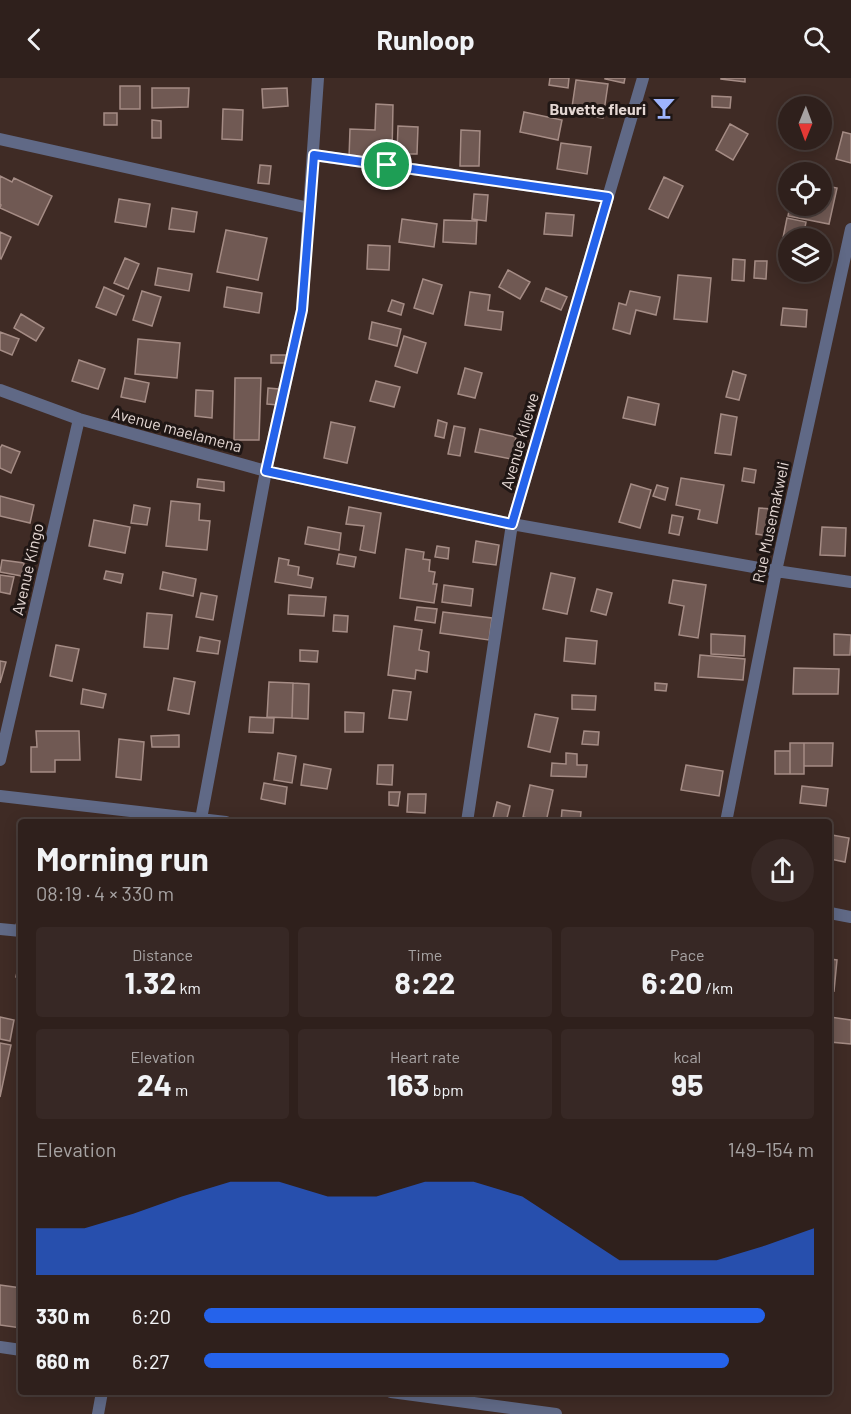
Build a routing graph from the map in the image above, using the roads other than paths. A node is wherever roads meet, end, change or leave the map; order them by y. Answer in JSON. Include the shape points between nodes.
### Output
{"nodes":[{"id":1,"x":318,"y":78,"type":"edge"},
{"id":2,"x":644,"y":78,"type":"edge"},
{"id":3,"x":0,"y":139,"type":"edge"},
{"id":4,"x":314,"y":155,"type":"junction"},
{"id":5,"x":608,"y":197,"type":"junction"},
{"id":6,"x":309,"y":208,"type":"junction"},
{"id":7,"x":851,"y":229,"type":"edge"},
{"id":8,"x":0,"y":390,"type":"edge"},
{"id":9,"x":79,"y":419,"type":"junction"},
{"id":10,"x":266,"y":471,"type":"junction"},
{"id":11,"x":512,"y":524,"type":"junction"},
{"id":12,"x":776,"y":571,"type":"junction"},
{"id":13,"x":851,"y":582,"type":"edge"},
{"id":14,"x":0,"y":760,"type":"edge"},
{"id":15,"x":0,"y":796,"type":"edge"},
{"id":16,"x":161,"y":818,"type":"edge"},
{"id":17,"x":201,"y":819,"type":"joint"},
{"id":18,"x":467,"y":819,"type":"edge"},
{"id":19,"x":727,"y":819,"type":"edge"},
{"id":20,"x":832,"y":913,"type":"edge"},
{"id":21,"x":851,"y":917,"type":"edge"},
{"id":22,"x":0,"y":928,"type":"edge"},
{"id":23,"x":18,"y":931,"type":"edge"},
{"id":24,"x":0,"y":1347,"type":"edge"},
{"id":25,"x":18,"y":1350,"type":"edge"},
{"id":26,"x":101,"y":1395,"type":"edge"},
{"id":27,"x":444,"y":1395,"type":"edge"},
{"id":28,"x":98,"y":1414,"type":"edge"},
{"id":29,"x":556,"y":1414,"type":"edge"}],
"edges":[{"from":1,"to":4,"type":"street"},
{"from":2,"to":5,"type":"street","name":"Avenue Kilewe"},
{"from":3,"to":6,"type":"street"},
{"from":4,"to":5,"type":"street"},
{"from":4,"to":6,"type":"street"},
{"from":5,"to":11,"type":"street","name":"Avenue Kilewe"},
{"from":6,"to":10,"type":"street","via":[[302,310]]},
{"from":7,"to":12,"type":"street","name":"Rue Musemakweli"},
{"from":8,"to":9,"type":"street"},
{"from":9,"to":10,"type":"street","name":"Avenue maelamena"},
{"from":9,"to":14,"type":"street","name":"Avenue Kingo"},
{"from":10,"to":11,"type":"street","name":"Avenue maelamena"},
{"from":10,"to":17,"type":"street"},
{"from":11,"to":12,"type":"street","name":"Avenue maelamena"},
{"from":11,"to":18,"type":"street","name":"Avenue Kilewe"},
{"from":12,"to":13,"type":"street","name":"Avenue maelamena"},
{"from":12,"to":19,"type":"street","name":"Rue Musemakweli"},
{"from":15,"to":16,"type":"street"},
{"from":16,"to":17,"type":"street"},
{"from":20,"to":21,"type":"street"},
{"from":22,"to":23,"type":"street"},
{"from":24,"to":25,"type":"street"},
{"from":26,"to":28,"type":"street"},
{"from":27,"to":29,"type":"street"}]}
